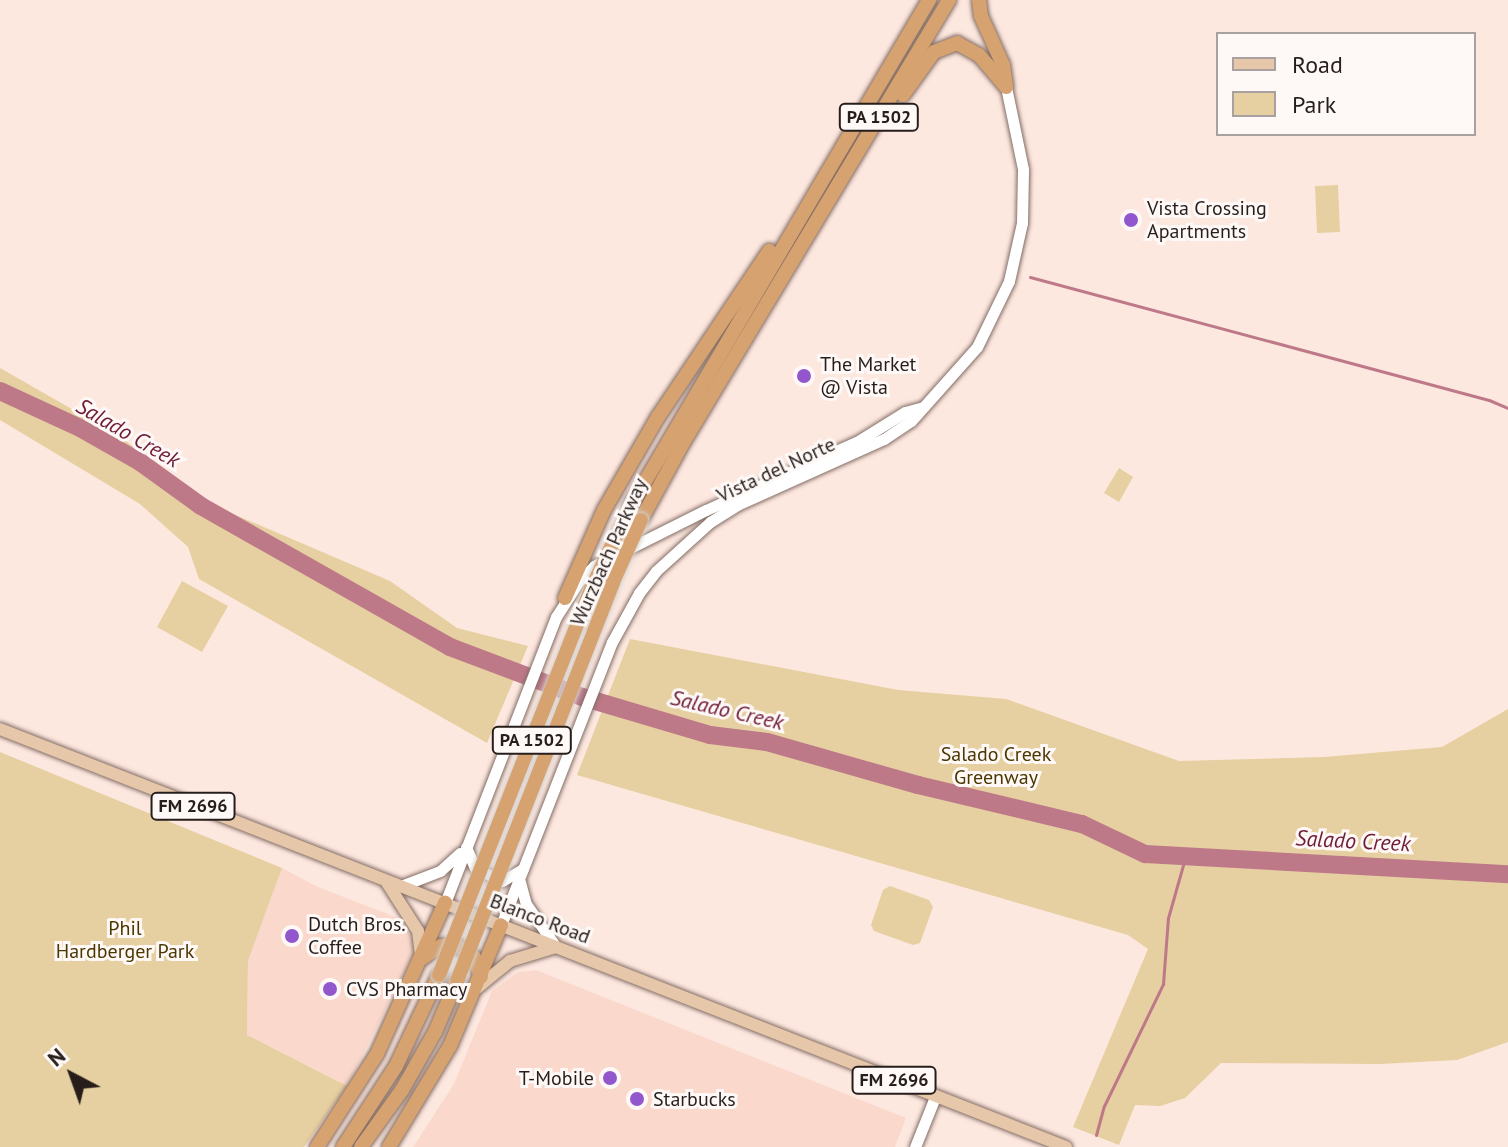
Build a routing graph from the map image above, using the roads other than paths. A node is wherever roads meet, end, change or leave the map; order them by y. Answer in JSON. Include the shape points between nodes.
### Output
{"nodes":[{"id":1,"x":929,"y":0,"type":"edge"},
{"id":2,"x":949,"y":0,"type":"edge"},
{"id":3,"x":979,"y":0,"type":"edge"},
{"id":4,"x":1006,"y":87,"type":"junction"},
{"id":5,"x":819,"y":183,"type":"junction"},
{"id":6,"x":807,"y":234,"type":"junction"},
{"id":7,"x":920,"y":408,"type":"junction"},
{"id":8,"x":565,"y":598,"type":"junction"},
{"id":9,"x":0,"y":729,"type":"edge"},
{"id":10,"x":466,"y":847,"type":"junction"},
{"id":11,"x":522,"y":874,"type":"junction"},
{"id":12,"x":386,"y":881,"type":"junction"},
{"id":13,"x":401,"y":886,"type":"junction"},
{"id":14,"x":445,"y":903,"type":"junction"},
{"id":15,"x":501,"y":925,"type":"junction"},
{"id":16,"x":556,"y":947,"type":"junction"},
{"id":17,"x":421,"y":959,"type":"junction"},
{"id":18,"x":479,"y":982,"type":"junction"},
{"id":19,"x":935,"y":1097,"type":"junction"},
{"id":20,"x":317,"y":1147,"type":"edge"},
{"id":21,"x":343,"y":1147,"type":"edge"},
{"id":22,"x":361,"y":1147,"type":"edge"},
{"id":23,"x":389,"y":1147,"type":"edge"},
{"id":24,"x":915,"y":1147,"type":"edge"},
{"id":25,"x":1066,"y":1147,"type":"edge"}],
"edges":[{"from":1,"to":5,"type":"highway","name":"Wurzbach Parkway","number":"PA 1502"},
{"from":2,"to":6,"type":"highway","name":"Wurzbach Parkway","number":"PA 1502"},
{"from":3,"to":4,"type":"highway"},
{"from":4,"to":6,"type":"highway","via":[[968,47],[950,44],[934,52],[842,192]]},
{"from":4,"to":7,"type":"street","name":"Vista del Norte","via":[[1023,169],[1016,256],[1000,304],[977,347]]},
{"from":5,"to":8,"type":"highway","via":[[658,417],[604,510]]},
{"from":5,"to":21,"type":"highway","name":"Wurzbach Parkway","number":"PA 1502","bridge":true,"via":[[630,507],[592,587],[439,975],[396,1066]]},
{"from":6,"to":22,"type":"highway","name":"Wurzbach Parkway","number":"PA 1502","bridge":true,"via":[[641,520],[435,1032]]},
{"from":7,"to":8,"type":"street","name":"Vista del Norte","via":[[594,566]]},
{"from":7,"to":11,"type":"street","name":"Vista del Norte","via":[[884,439],[737,505],[656,571],[612,642]]},
{"from":8,"to":10,"type":"street","name":"Wurzbach Parkway"},
{"from":9,"to":12,"type":"main road","name":"Blanco Road","number":"FM 2696"},
{"from":10,"to":11,"type":"street","via":[[475,868],[492,877],[507,881]]},
{"from":10,"to":13,"type":"street","via":[[440,871]]},
{"from":10,"to":14,"type":"street","name":"Wurzbach Parkway"},
{"from":11,"to":15,"type":"street","name":"Vista del Norte"},
{"from":11,"to":16,"type":"street","via":[[526,904]]},
{"from":12,"to":13,"type":"main road","name":"Blanco Road","number":"FM 2696"},
{"from":12,"to":17,"type":"main road","via":[[418,931]]},
{"from":13,"to":14,"type":"main road","name":"Blanco Road","number":"FM 2696"},
{"from":14,"to":15,"type":"main road","name":"Blanco Road","number":"FM 2696"},
{"from":14,"to":17,"type":"highway"},
{"from":15,"to":16,"type":"main road","name":"Blanco Road","number":"FM 2696"},
{"from":15,"to":18,"type":"highway"},
{"from":16,"to":18,"type":"main road","via":[[510,961]]},
{"from":16,"to":19,"type":"main road","name":"Blanco Road","number":"FM 2696"},
{"from":17,"to":18,"type":"highway","via":[[445,945],[458,946],[474,957]]},
{"from":17,"to":20,"type":"highway","via":[[377,1054]]},
{"from":18,"to":23,"type":"highway","via":[[424,1093]]},
{"from":19,"to":24,"type":"street"},
{"from":19,"to":25,"type":"main road","name":"Blanco Road","number":"FM 2696"}]}
